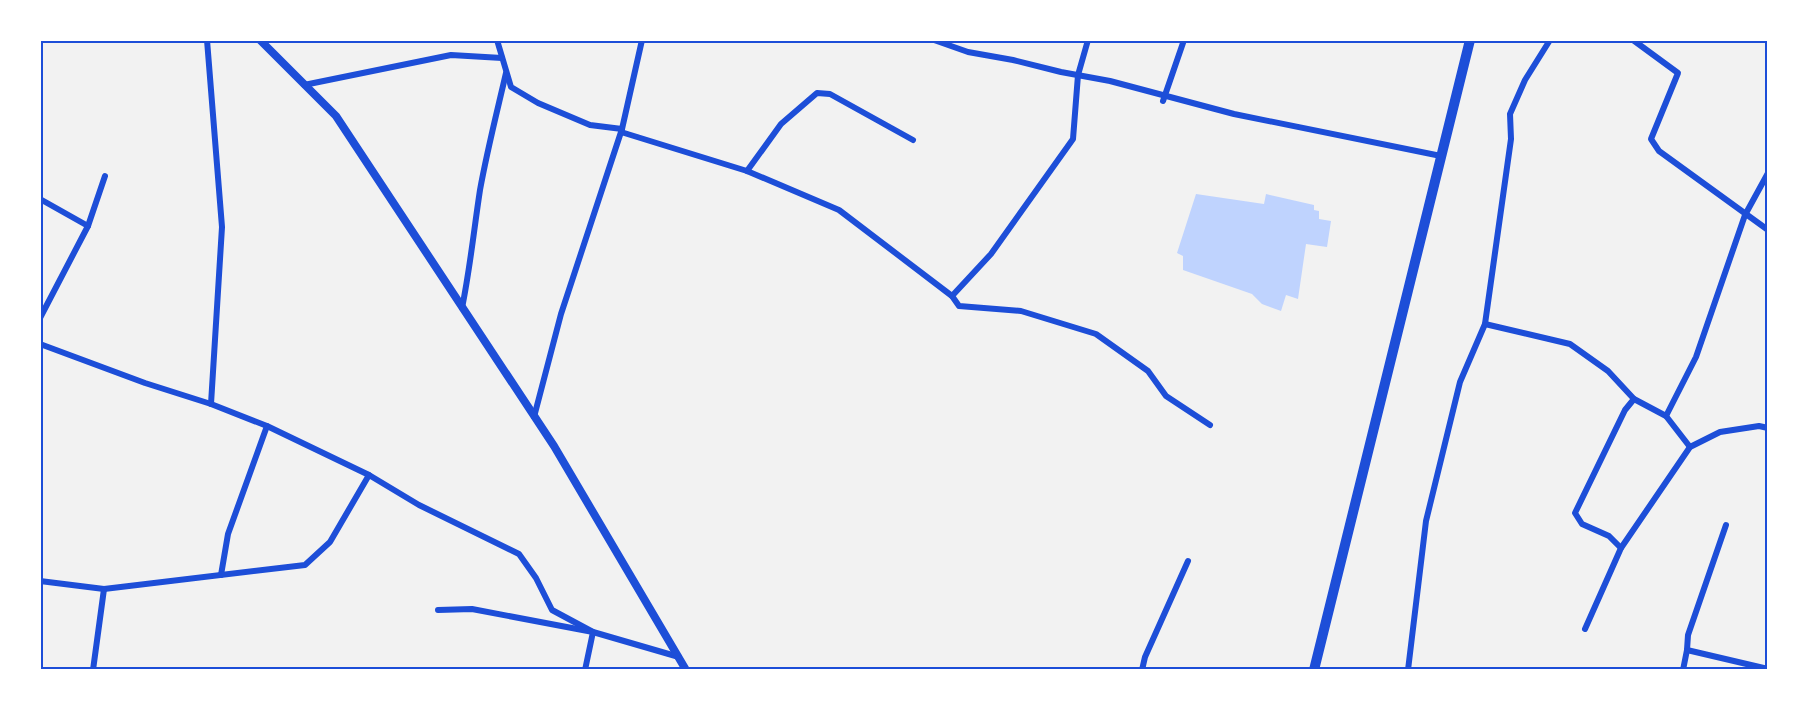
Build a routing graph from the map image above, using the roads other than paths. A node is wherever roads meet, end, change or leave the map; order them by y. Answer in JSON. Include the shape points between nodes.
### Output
{"nodes":[{"id":1,"x":207,"y":40,"type":"edge"},
{"id":2,"x":260,"y":40,"type":"edge"},
{"id":3,"x":497,"y":40,"type":"edge"},
{"id":4,"x":642,"y":40,"type":"edge"},
{"id":5,"x":934,"y":40,"type":"edge"},
{"id":6,"x":1088,"y":40,"type":"edge"},
{"id":7,"x":1184,"y":40,"type":"edge"},
{"id":8,"x":1470,"y":40,"type":"edge"},
{"id":9,"x":1550,"y":40,"type":"edge"},
{"id":10,"x":1633,"y":40,"type":"edge"},
{"id":11,"x":502,"y":58,"type":"junction"},
{"id":12,"x":507,"y":73,"type":"junction"},
{"id":13,"x":1078,"y":75,"type":"junction"},
{"id":14,"x":304,"y":85,"type":"junction"},
{"id":15,"x":1164,"y":98,"type":"junction"},
{"id":16,"x":622,"y":130,"type":"junction"},
{"id":17,"x":913,"y":140,"type":"dead end"},
{"id":18,"x":1441,"y":156,"type":"junction"},
{"id":19,"x":747,"y":171,"type":"junction"},
{"id":20,"x":1767,"y":173,"type":"edge"},
{"id":21,"x":105,"y":176,"type":"dead end"},
{"id":22,"x":40,"y":199,"type":"edge"},
{"id":23,"x":1745,"y":214,"type":"junction"},
{"id":24,"x":88,"y":226,"type":"junction"},
{"id":25,"x":1767,"y":230,"type":"edge"},
{"id":26,"x":952,"y":296,"type":"junction"},
{"id":27,"x":462,"y":308,"type":"junction"},
{"id":28,"x":40,"y":318,"type":"edge"},
{"id":29,"x":1485,"y":324,"type":"junction"},
{"id":30,"x":40,"y":344,"type":"edge"},
{"id":31,"x":1634,"y":399,"type":"junction"},
{"id":32,"x":211,"y":404,"type":"junction"},
{"id":33,"x":1666,"y":416,"type":"junction"},
{"id":34,"x":534,"y":417,"type":"junction"},
{"id":35,"x":1210,"y":425,"type":"dead end"},
{"id":36,"x":267,"y":426,"type":"junction"},
{"id":37,"x":1767,"y":428,"type":"edge"},
{"id":38,"x":1690,"y":447,"type":"junction"},
{"id":39,"x":369,"y":475,"type":"junction"},
{"id":40,"x":1726,"y":525,"type":"dead end"},
{"id":41,"x":1621,"y":548,"type":"junction"},
{"id":42,"x":1188,"y":561,"type":"dead end"},
{"id":43,"x":221,"y":575,"type":"junction"},
{"id":44,"x":40,"y":581,"type":"edge"},
{"id":45,"x":104,"y":589,"type":"junction"},
{"id":46,"x":438,"y":610,"type":"dead end"},
{"id":47,"x":1586,"y":629,"type":"dead end"},
{"id":48,"x":593,"y":632,"type":"junction"},
{"id":49,"x":1687,"y":650,"type":"junction"},
{"id":50,"x":679,"y":657,"type":"junction"},
{"id":51,"x":93,"y":669,"type":"edge"},
{"id":52,"x":585,"y":669,"type":"edge"},
{"id":53,"x":686,"y":669,"type":"edge"},
{"id":54,"x":1142,"y":669,"type":"edge"},
{"id":55,"x":1314,"y":669,"type":"edge"},
{"id":56,"x":1408,"y":669,"type":"edge"},
{"id":57,"x":1683,"y":669,"type":"edge"},
{"id":58,"x":1767,"y":669,"type":"edge"}],
"edges":[{"from":1,"to":32,"type":"street","via":[[222,227]]},
{"from":2,"to":14,"type":"street"},
{"from":3,"to":11,"type":"street"},
{"from":4,"to":16,"type":"street"},
{"from":5,"to":13,"type":"street","via":[[968,52]]},
{"from":6,"to":13,"type":"street"},
{"from":7,"to":15,"type":"street"},
{"from":8,"to":18,"type":"main road"},
{"from":9,"to":29,"type":"street","via":[[1510,114]]},
{"from":10,"to":23,"type":"street","via":[[1678,73],[1651,139],[1659,151]]},
{"from":11,"to":12,"type":"street"},
{"from":11,"to":14,"type":"street","via":[[451,55]]},
{"from":12,"to":16,"type":"street","via":[[512,87],[538,103],[590,125]]},
{"from":12,"to":27,"type":"street","via":[[480,189]]},
{"from":13,"to":15,"type":"street"},
{"from":13,"to":26,"type":"street","via":[[1073,139],[991,254]]},
{"from":14,"to":27,"type":"street","via":[[336,116]]},
{"from":15,"to":18,"type":"street"},
{"from":16,"to":19,"type":"street"},
{"from":16,"to":34,"type":"street","via":[[561,314]]},
{"from":17,"to":19,"type":"street","via":[[830,94],[817,93],[781,124]]},
{"from":18,"to":55,"type":"main road"},
{"from":19,"to":26,"type":"street","via":[[839,210]]},
{"from":20,"to":23,"type":"street"},
{"from":21,"to":24,"type":"street"},
{"from":22,"to":24,"type":"street"},
{"from":23,"to":25,"type":"street"},
{"from":23,"to":33,"type":"street","via":[[1696,357]]},
{"from":24,"to":28,"type":"street"},
{"from":26,"to":35,"type":"street","via":[[959,306],[1021,311],[1096,334],[1148,371],[1166,396]]},
{"from":27,"to":34,"type":"street"},
{"from":29,"to":31,"type":"street","via":[[1570,344],[1608,370]]},
{"from":29,"to":56,"type":"street","via":[[1460,382],[1426,521]]},
{"from":30,"to":32,"type":"street"},
{"from":31,"to":33,"type":"street"},
{"from":31,"to":41,"type":"street","via":[[1575,513],[1582,524],[1609,536]]},
{"from":32,"to":36,"type":"street"},
{"from":33,"to":38,"type":"street"},
{"from":34,"to":50,"type":"street"},
{"from":36,"to":39,"type":"street"},
{"from":36,"to":43,"type":"street","via":[[228,534]]},
{"from":37,"to":38,"type":"street","via":[[1720,432]]},
{"from":38,"to":41,"type":"street"},
{"from":39,"to":43,"type":"street","via":[[330,542],[305,565]]},
{"from":39,"to":48,"type":"street","via":[[419,505],[519,554],[552,610]]},
{"from":40,"to":49,"type":"street","via":[[1688,635]]},
{"from":41,"to":47,"type":"street"},
{"from":42,"to":54,"type":"street"},
{"from":43,"to":45,"type":"street"},
{"from":44,"to":45,"type":"street"},
{"from":45,"to":51,"type":"street"},
{"from":46,"to":48,"type":"street","via":[[472,609]]},
{"from":48,"to":50,"type":"street"},
{"from":48,"to":52,"type":"street"},
{"from":49,"to":57,"type":"street"},
{"from":49,"to":58,"type":"street"},
{"from":50,"to":53,"type":"street"}]}
